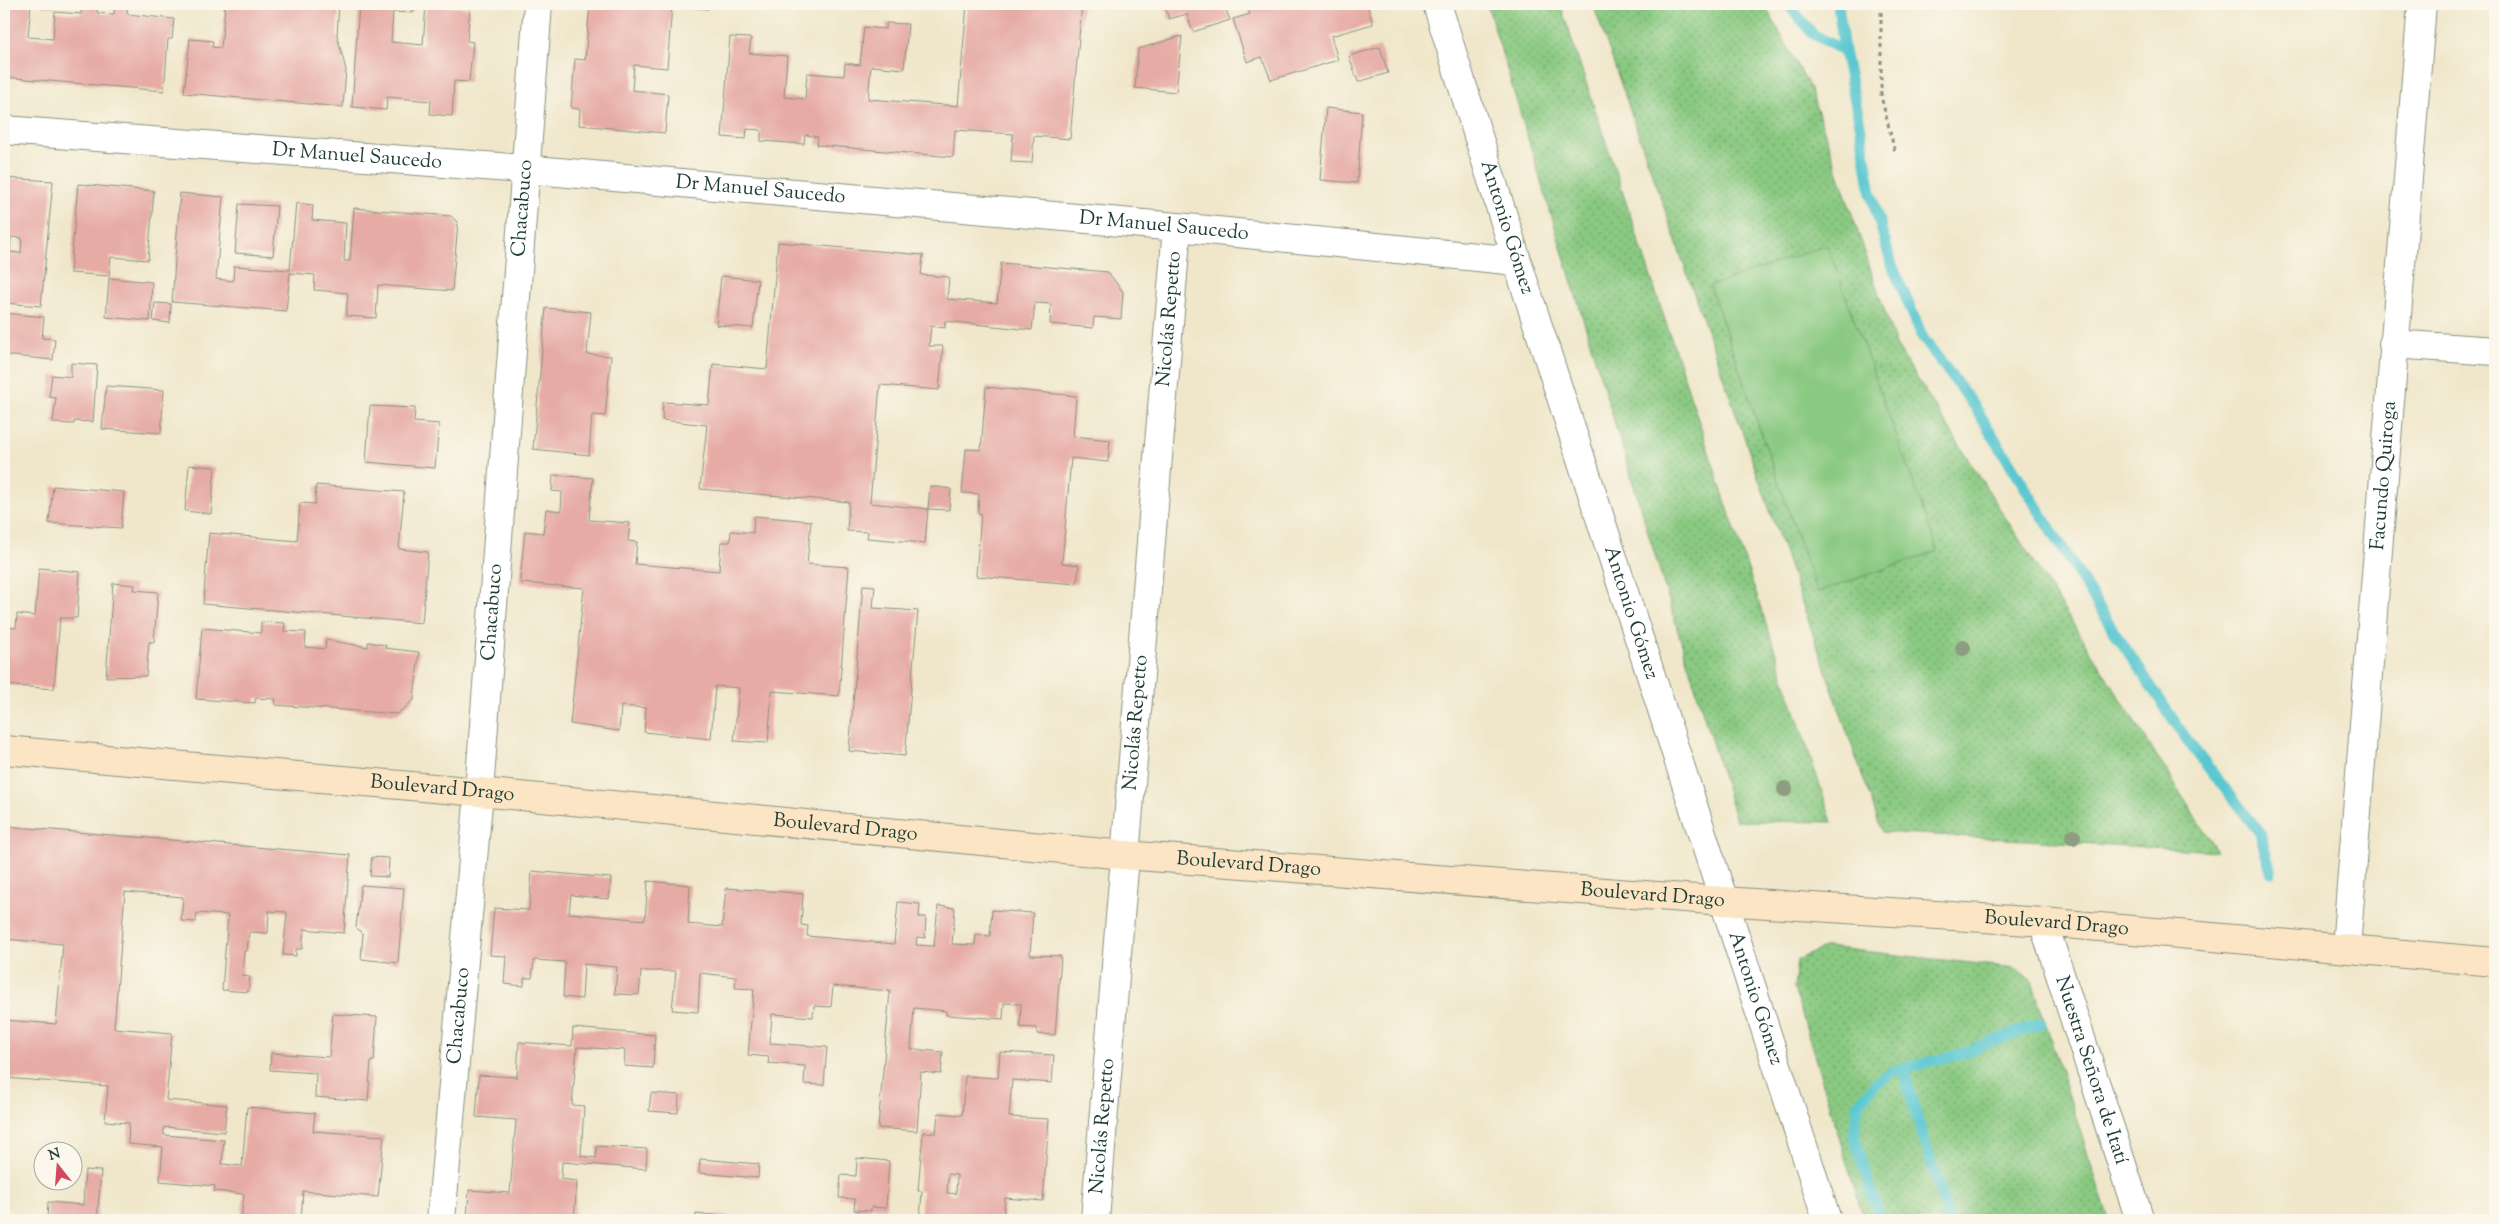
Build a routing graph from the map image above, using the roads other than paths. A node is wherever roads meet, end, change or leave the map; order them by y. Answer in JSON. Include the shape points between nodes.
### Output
{"nodes":[{"id":1,"x":538,"y":4,"type":"edge"},
{"id":2,"x":1437,"y":4,"type":"edge"},
{"id":3,"x":2422,"y":4,"type":"edge"},
{"id":4,"x":4,"y":130,"type":"edge"},
{"id":5,"x":524,"y":169,"type":"junction"},
{"id":6,"x":1177,"y":227,"type":"junction"},
{"id":7,"x":1516,"y":262,"type":"junction"},
{"id":8,"x":2393,"y":344,"type":"junction"},
{"id":9,"x":2495,"y":351,"type":"edge"},
{"id":10,"x":4,"y":750,"type":"edge"},
{"id":11,"x":479,"y":792,"type":"junction"},
{"id":12,"x":1124,"y":855,"type":"junction"},
{"id":13,"x":1722,"y":900,"type":"junction"},
{"id":14,"x":2043,"y":922,"type":"junction"},
{"id":15,"x":2346,"y":948,"type":"junction"},
{"id":16,"x":2495,"y":962,"type":"edge"},
{"id":17,"x":441,"y":1220,"type":"edge"},
{"id":18,"x":1095,"y":1220,"type":"edge"},
{"id":19,"x":1827,"y":1220,"type":"edge"},
{"id":20,"x":2140,"y":1220,"type":"edge"}],
"edges":[{"from":1,"to":5,"type":"street","name":"Chacabuco"},
{"from":2,"to":7,"type":"street","name":"Antonio Gómez"},
{"from":3,"to":8,"type":"street","name":"Facundo Quiroga"},
{"from":4,"to":5,"type":"street","name":"Dr Manuel Saucedo"},
{"from":5,"to":6,"type":"street","name":"Dr Manuel Saucedo"},
{"from":5,"to":11,"type":"street","name":"Chacabuco"},
{"from":6,"to":7,"type":"street","name":"Dr Manuel Saucedo"},
{"from":6,"to":12,"type":"street","name":"Nicolás Repetto"},
{"from":7,"to":13,"type":"street","name":"Antonio Gómez"},
{"from":8,"to":9,"type":"street"},
{"from":8,"to":15,"type":"street","name":"Facundo Quiroga"},
{"from":10,"to":11,"type":"main road","name":"Boulevard Drago"},
{"from":11,"to":12,"type":"main road","name":"Boulevard Drago"},
{"from":11,"to":17,"type":"street","name":"Chacabuco"},
{"from":12,"to":13,"type":"main road","name":"Boulevard Drago"},
{"from":12,"to":18,"type":"street","name":"Nicolás Repetto"},
{"from":13,"to":14,"type":"main road","name":"Boulevard Drago"},
{"from":13,"to":19,"type":"street","name":"Antonio Gómez"},
{"from":14,"to":15,"type":"main road","name":"Boulevard Drago"},
{"from":14,"to":20,"type":"street","name":"Nuestra Señora de Itatí"},
{"from":15,"to":16,"type":"main road","name":"Boulevard Drago"}]}
